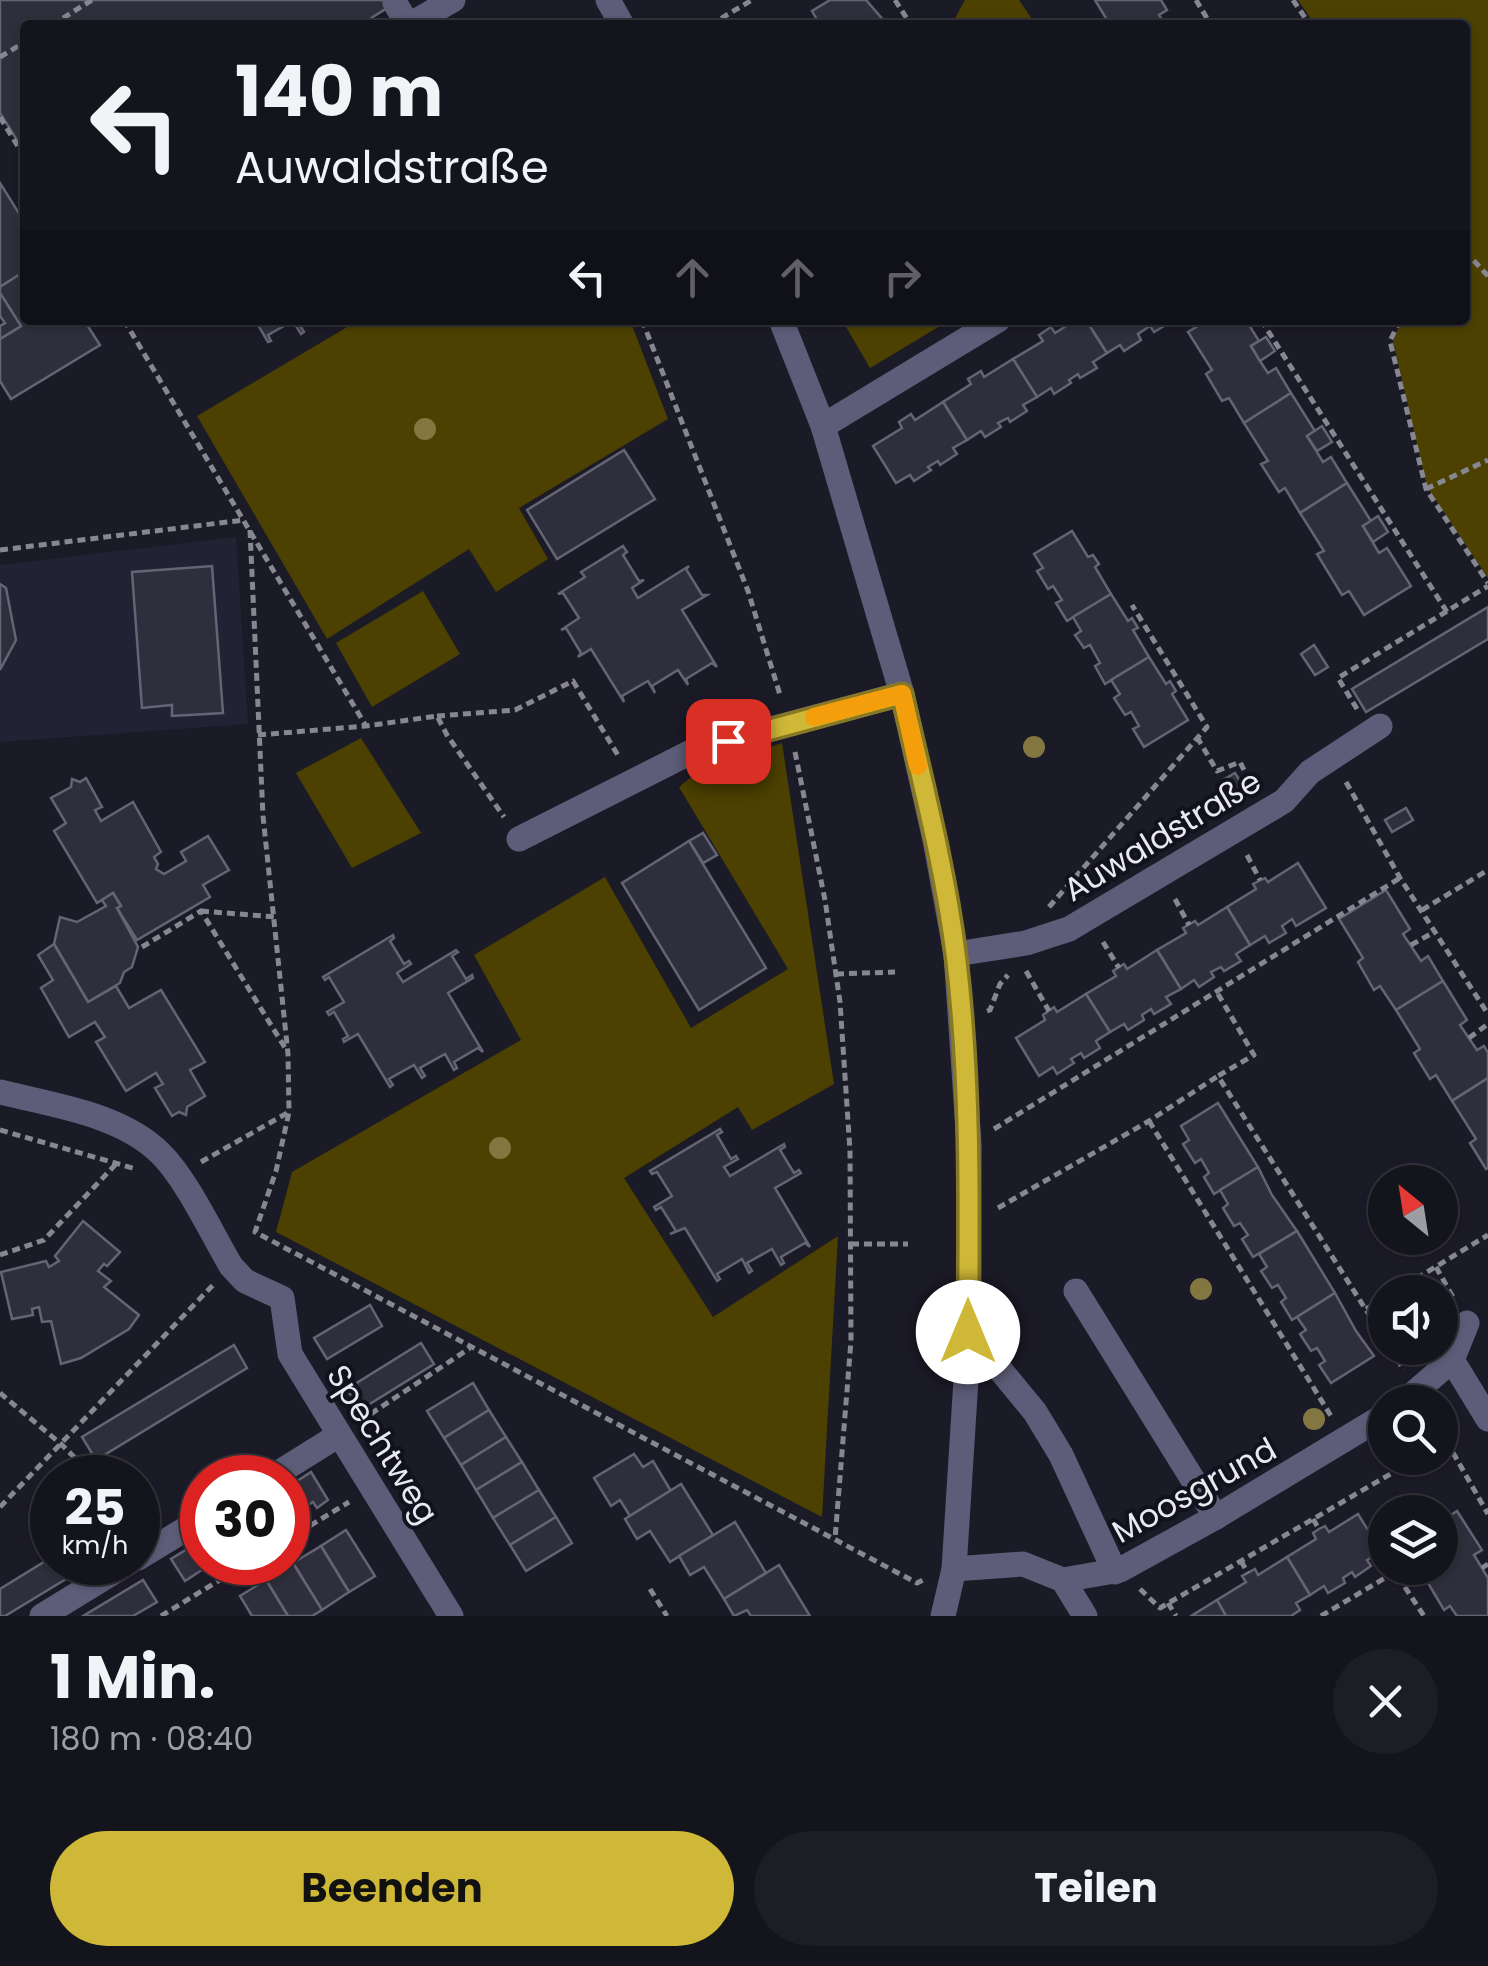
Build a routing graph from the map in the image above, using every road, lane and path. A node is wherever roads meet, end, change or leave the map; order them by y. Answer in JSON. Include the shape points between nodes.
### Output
{"nodes":[{"id":1,"x":92,"y":0,"type":"edge"},
{"id":2,"x":453,"y":0,"type":"edge"},
{"id":3,"x":752,"y":0,"type":"edge"},
{"id":4,"x":404,"y":18,"type":"edge"},
{"id":5,"x":60,"y":20,"type":"edge"},
{"id":6,"x":718,"y":20,"type":"edge"},
{"id":7,"x":0,"y":117,"type":"edge"},
{"id":8,"x":20,"y":150,"type":"edge"},
{"id":9,"x":1470,"y":256,"type":"edge"},
{"id":10,"x":1488,"y":276,"type":"edge"},
{"id":11,"x":127,"y":325,"type":"edge"},
{"id":12,"x":644,"y":325,"type":"edge"},
{"id":13,"x":783,"y":325,"type":"edge"},
{"id":14,"x":990,"y":325,"type":"edge"},
{"id":15,"x":1264,"y":325,"type":"edge"},
{"id":16,"x":1398,"y":325,"type":"edge"},
{"id":17,"x":823,"y":426,"type":"junction"},
{"id":18,"x":1488,"y":460,"type":"edge"},
{"id":19,"x":1426,"y":489,"type":"junction"},
{"id":20,"x":244,"y":520,"type":"junction"},
{"id":21,"x":250,"y":530,"type":"junction"},
{"id":22,"x":0,"y":550,"type":"edge"},
{"id":23,"x":1488,"y":584,"type":"edge"},
{"id":24,"x":1132,"y":605,"type":"dead end"},
{"id":25,"x":1447,"y":612,"type":"junction"},
{"id":26,"x":902,"y":694,"type":"junction"},
{"id":27,"x":437,"y":716,"type":"junction"},
{"id":28,"x":789,"y":724,"type":"junction"},
{"id":29,"x":366,"y":726,"type":"junction"},
{"id":30,"x":1375,"y":729,"type":"joint"},
{"id":31,"x":258,"y":735,"type":"junction"},
{"id":32,"x":1197,"y":737,"type":"junction"},
{"id":33,"x":1256,"y":774,"type":"dead end"},
{"id":34,"x":634,"y":781,"type":"junction"},
{"id":35,"x":1370,"y":827,"type":"dead end"},
{"id":36,"x":519,"y":838,"type":"joint"},
{"id":37,"x":1247,"y":855,"type":"dead end"},
{"id":38,"x":1488,"y":870,"type":"edge"},
{"id":39,"x":1400,"y":878,"type":"junction"},
{"id":40,"x":1260,"y":880,"type":"dead end"},
{"id":41,"x":1175,"y":899,"type":"dead end"},
{"id":42,"x":1422,"y":910,"type":"junction"},
{"id":43,"x":200,"y":911,"type":"junction"},
{"id":44,"x":276,"y":918,"type":"junction"},
{"id":45,"x":1188,"y":925,"type":"dead end"},
{"id":46,"x":1436,"y":931,"type":"junction"},
{"id":47,"x":1104,"y":942,"type":"dead end"},
{"id":48,"x":1411,"y":945,"type":"dead end"},
{"id":49,"x":142,"y":947,"type":"dead end"},
{"id":50,"x":956,"y":954,"type":"junction"},
{"id":51,"x":1025,"y":956,"type":"junction"},
{"id":52,"x":1119,"y":968,"type":"dead end"},
{"id":53,"x":894,"y":972,"type":"dead end"},
{"id":54,"x":836,"y":974,"type":"junction"},
{"id":55,"x":1218,"y":994,"type":"junction"},
{"id":56,"x":1048,"y":1011,"type":"dead end"},
{"id":57,"x":1488,"y":1014,"type":"edge"},
{"id":58,"x":1488,"y":1024,"type":"edge"},
{"id":59,"x":1468,"y":1038,"type":"dead end"},
{"id":60,"x":288,"y":1054,"type":"junction"},
{"id":61,"x":1218,"y":1076,"type":"junction"},
{"id":62,"x":0,"y":1092,"type":"edge"},
{"id":63,"x":289,"y":1112,"type":"junction"},
{"id":64,"x":1149,"y":1121,"type":"junction"},
{"id":65,"x":0,"y":1130,"type":"edge"},
{"id":66,"x":969,"y":1144,"type":"junction"},
{"id":67,"x":116,"y":1164,"type":"junction"},
{"id":68,"x":165,"y":1175,"type":"junction"},
{"id":69,"x":969,"y":1225,"type":"junction"},
{"id":70,"x":255,"y":1232,"type":"junction"},
{"id":71,"x":1488,"y":1235,"type":"edge"},
{"id":72,"x":851,"y":1244,"type":"junction"},
{"id":73,"x":908,"y":1244,"type":"dead end"},
{"id":74,"x":0,"y":1255,"type":"edge"},
{"id":75,"x":231,"y":1266,"type":"junction"},
{"id":76,"x":1436,"y":1267,"type":"junction"},
{"id":77,"x":1423,"y":1275,"type":"edge"},
{"id":78,"x":1076,"y":1290,"type":"dead end"},
{"id":79,"x":1368,"y":1308,"type":"edge"},
{"id":80,"x":1365,"y":1310,"type":"junction"},
{"id":81,"x":1368,"y":1314,"type":"edge"},
{"id":82,"x":1468,"y":1322,"type":"joint"},
{"id":83,"x":968,"y":1332,"type":"junction"},
{"id":84,"x":1458,"y":1346,"type":"edge"},
{"id":85,"x":470,"y":1348,"type":"junction"},
{"id":86,"x":1446,"y":1365,"type":"edge"},
{"id":87,"x":1455,"y":1365,"type":"edge"},
{"id":88,"x":1423,"y":1385,"type":"edge"},
{"id":89,"x":0,"y":1393,"type":"edge"},
{"id":90,"x":1488,"y":1419,"type":"edge"},
{"id":91,"x":1368,"y":1426,"type":"edge"},
{"id":92,"x":339,"y":1436,"type":"junction"},
{"id":93,"x":1346,"y":1441,"type":"junction"},
{"id":94,"x":62,"y":1444,"type":"junction"},
{"id":95,"x":72,"y":1455,"type":"edge"},
{"id":96,"x":308,"y":1455,"type":"edge"},
{"id":97,"x":1458,"y":1467,"type":"edge"},
{"id":98,"x":1389,"y":1475,"type":"edge"},
{"id":99,"x":373,"y":1487,"type":"junction"},
{"id":100,"x":0,"y":1507,"type":"edge"},
{"id":101,"x":1488,"y":1514,"type":"edge"},
{"id":102,"x":1216,"y":1517,"type":"junction"},
{"id":103,"x":1313,"y":1519,"type":"junction"},
{"id":104,"x":310,"y":1526,"type":"edge"},
{"id":105,"x":1319,"y":1529,"type":"dead end"},
{"id":106,"x":836,"y":1539,"type":"junction"},
{"id":107,"x":1240,"y":1561,"type":"junction"},
{"id":108,"x":954,"y":1568,"type":"junction"},
{"id":109,"x":1118,"y":1571,"type":"junction"},
{"id":110,"x":1248,"y":1573,"type":"dead end"},
{"id":111,"x":1063,"y":1580,"type":"junction"},
{"id":112,"x":93,"y":1585,"type":"edge"},
{"id":113,"x":212,"y":1585,"type":"edge"},
{"id":114,"x":650,"y":1589,"type":"dead end"},
{"id":115,"x":1168,"y":1604,"type":"junction"},
{"id":116,"x":42,"y":1616,"type":"edge"},
{"id":117,"x":161,"y":1616,"type":"edge"},
{"id":118,"x":451,"y":1616,"type":"edge"},
{"id":119,"x":667,"y":1616,"type":"edge"},
{"id":120,"x":944,"y":1616,"type":"edge"},
{"id":121,"x":1085,"y":1616,"type":"edge"},
{"id":122,"x":1176,"y":1616,"type":"edge"},
{"id":123,"x":1321,"y":1616,"type":"edge"},
{"id":124,"x":1424,"y":1616,"type":"edge"}],
"edges":[{"from":1,"to":5,"type":"path"},
{"from":2,"to":4,"type":"street"},
{"from":3,"to":6,"type":"path"},
{"from":7,"to":8,"type":"path"},
{"from":9,"to":10,"type":"path"},
{"from":11,"to":20,"type":"path"},
{"from":12,"to":28,"type":"path","via":[[748,591]]},
{"from":13,"to":17,"type":"street"},
{"from":14,"to":17,"type":"street"},
{"from":15,"to":25,"type":"path"},
{"from":16,"to":19,"type":"path","via":[[1390,342]]},
{"from":17,"to":26,"type":"street"},
{"from":18,"to":19,"type":"path"},
{"from":19,"to":23,"type":"path"},
{"from":20,"to":21,"type":"path"},
{"from":20,"to":22,"type":"path"},
{"from":21,"to":29,"type":"path"},
{"from":21,"to":31,"type":"path"},
{"from":23,"to":25,"type":"path"},
{"from":24,"to":32,"type":"path","via":[[1207,726]]},
{"from":25,"to":30,"type":"path","via":[[1338,678]]},
{"from":26,"to":28,"type":"street"},
{"from":26,"to":50,"type":"street"},
{"from":27,"to":29,"type":"path"},
{"from":27,"to":34,"type":"path","via":[[515,710],[574,681]]},
{"from":27,"to":36,"type":"path"},
{"from":28,"to":34,"type":"street","via":[[698,750]]},
{"from":28,"to":54,"type":"path"},
{"from":29,"to":31,"type":"path"},
{"from":30,"to":51,"type":"street","name":"Auwaldstraße","via":[[1310,772],[1284,802]]},
{"from":31,"to":44,"type":"path"},
{"from":32,"to":33,"type":"path","via":[[1217,771],[1240,762],[1248,778]]},
{"from":32,"to":51,"type":"path","via":[[1050,904]]},
{"from":34,"to":36,"type":"street"},
{"from":35,"to":39,"type":"path"},
{"from":37,"to":40,"type":"path"},
{"from":38,"to":42,"type":"path"},
{"from":39,"to":42,"type":"path"},
{"from":39,"to":55,"type":"path"},
{"from":41,"to":45,"type":"path"},
{"from":42,"to":46,"type":"path"},
{"from":43,"to":44,"type":"path"},
{"from":43,"to":49,"type":"path"},
{"from":43,"to":60,"type":"path"},
{"from":44,"to":60,"type":"path"},
{"from":46,"to":48,"type":"path"},
{"from":46,"to":57,"type":"path"},
{"from":47,"to":52,"type":"path"},
{"from":50,"to":51,"type":"street","name":"Auwaldstraße"},
{"from":50,"to":66,"type":"street"},
{"from":51,"to":56,"type":"path"},
{"from":53,"to":54,"type":"path"},
{"from":54,"to":72,"type":"path"},
{"from":55,"to":61,"type":"path","via":[[1254,1055]]},
{"from":55,"to":66,"type":"path"},
{"from":58,"to":59,"type":"path"},
{"from":60,"to":63,"type":"path"},
{"from":61,"to":64,"type":"path"},
{"from":61,"to":80,"type":"path"},
{"from":62,"to":68,"type":"street","via":[[132,1132],[162,1153]]},
{"from":63,"to":68,"type":"path"},
{"from":63,"to":70,"type":"path"},
{"from":64,"to":69,"type":"path"},
{"from":64,"to":93,"type":"path"},
{"from":65,"to":67,"type":"path"},
{"from":66,"to":69,"type":"street"},
{"from":67,"to":68,"type":"path"},
{"from":67,"to":74,"type":"path","via":[[44,1240]]},
{"from":68,"to":75,"type":"street"},
{"from":69,"to":83,"type":"street"},
{"from":70,"to":75,"type":"path"},
{"from":70,"to":85,"type":"path"},
{"from":71,"to":76,"type":"path"},
{"from":72,"to":73,"type":"path"},
{"from":72,"to":106,"type":"path"},
{"from":75,"to":92,"type":"street","name":"Spechtweg","via":[[245,1281],[282,1298],[290,1354]]},
{"from":75,"to":94,"type":"path"},
{"from":76,"to":77,"type":"path"},
{"from":76,"to":82,"type":"path"},
{"from":78,"to":102,"type":"street"},
{"from":79,"to":80,"type":"path"},
{"from":80,"to":81,"type":"path"},
{"from":82,"to":84,"type":"street"},
{"from":83,"to":108,"type":"street"},
{"from":83,"to":109,"type":"street","via":[[1035,1412]]},
{"from":85,"to":92,"type":"path"},
{"from":85,"to":106,"type":"path"},
{"from":86,"to":88,"type":"street"},
{"from":87,"to":90,"type":"street"},
{"from":89,"to":94,"type":"path"},
{"from":91,"to":93,"type":"street","name":"Moosgrund"},
{"from":92,"to":96,"type":"street"},
{"from":92,"to":99,"type":"street","name":"Spechtweg"},
{"from":93,"to":102,"type":"street","name":"Moosgrund"},
{"from":94,"to":95,"type":"path"},
{"from":94,"to":100,"type":"path"},
{"from":97,"to":101,"type":"path"},
{"from":98,"to":103,"type":"path"},
{"from":99,"to":104,"type":"path"},
{"from":99,"to":118,"type":"street","name":"Spechtweg"},
{"from":102,"to":109,"type":"street","name":"Moosgrund"},
{"from":103,"to":105,"type":"path"},
{"from":103,"to":107,"type":"path"},
{"from":106,"to":108,"type":"path","via":[[917,1583]]},
{"from":107,"to":110,"type":"path"},
{"from":107,"to":115,"type":"path"},
{"from":108,"to":111,"type":"street","via":[[1023,1564]]},
{"from":108,"to":120,"type":"street"},
{"from":109,"to":111,"type":"street","name":"Moosgrund"},
{"from":109,"to":115,"type":"path","via":[[1160,1608]]},
{"from":111,"to":121,"type":"street"},
{"from":112,"to":116,"type":"street"},
{"from":113,"to":117,"type":"path"},
{"from":114,"to":119,"type":"path"},
{"from":115,"to":122,"type":"path"},
{"from":123,"to":124,"type":"path","via":[[1395,1572]]}]}
